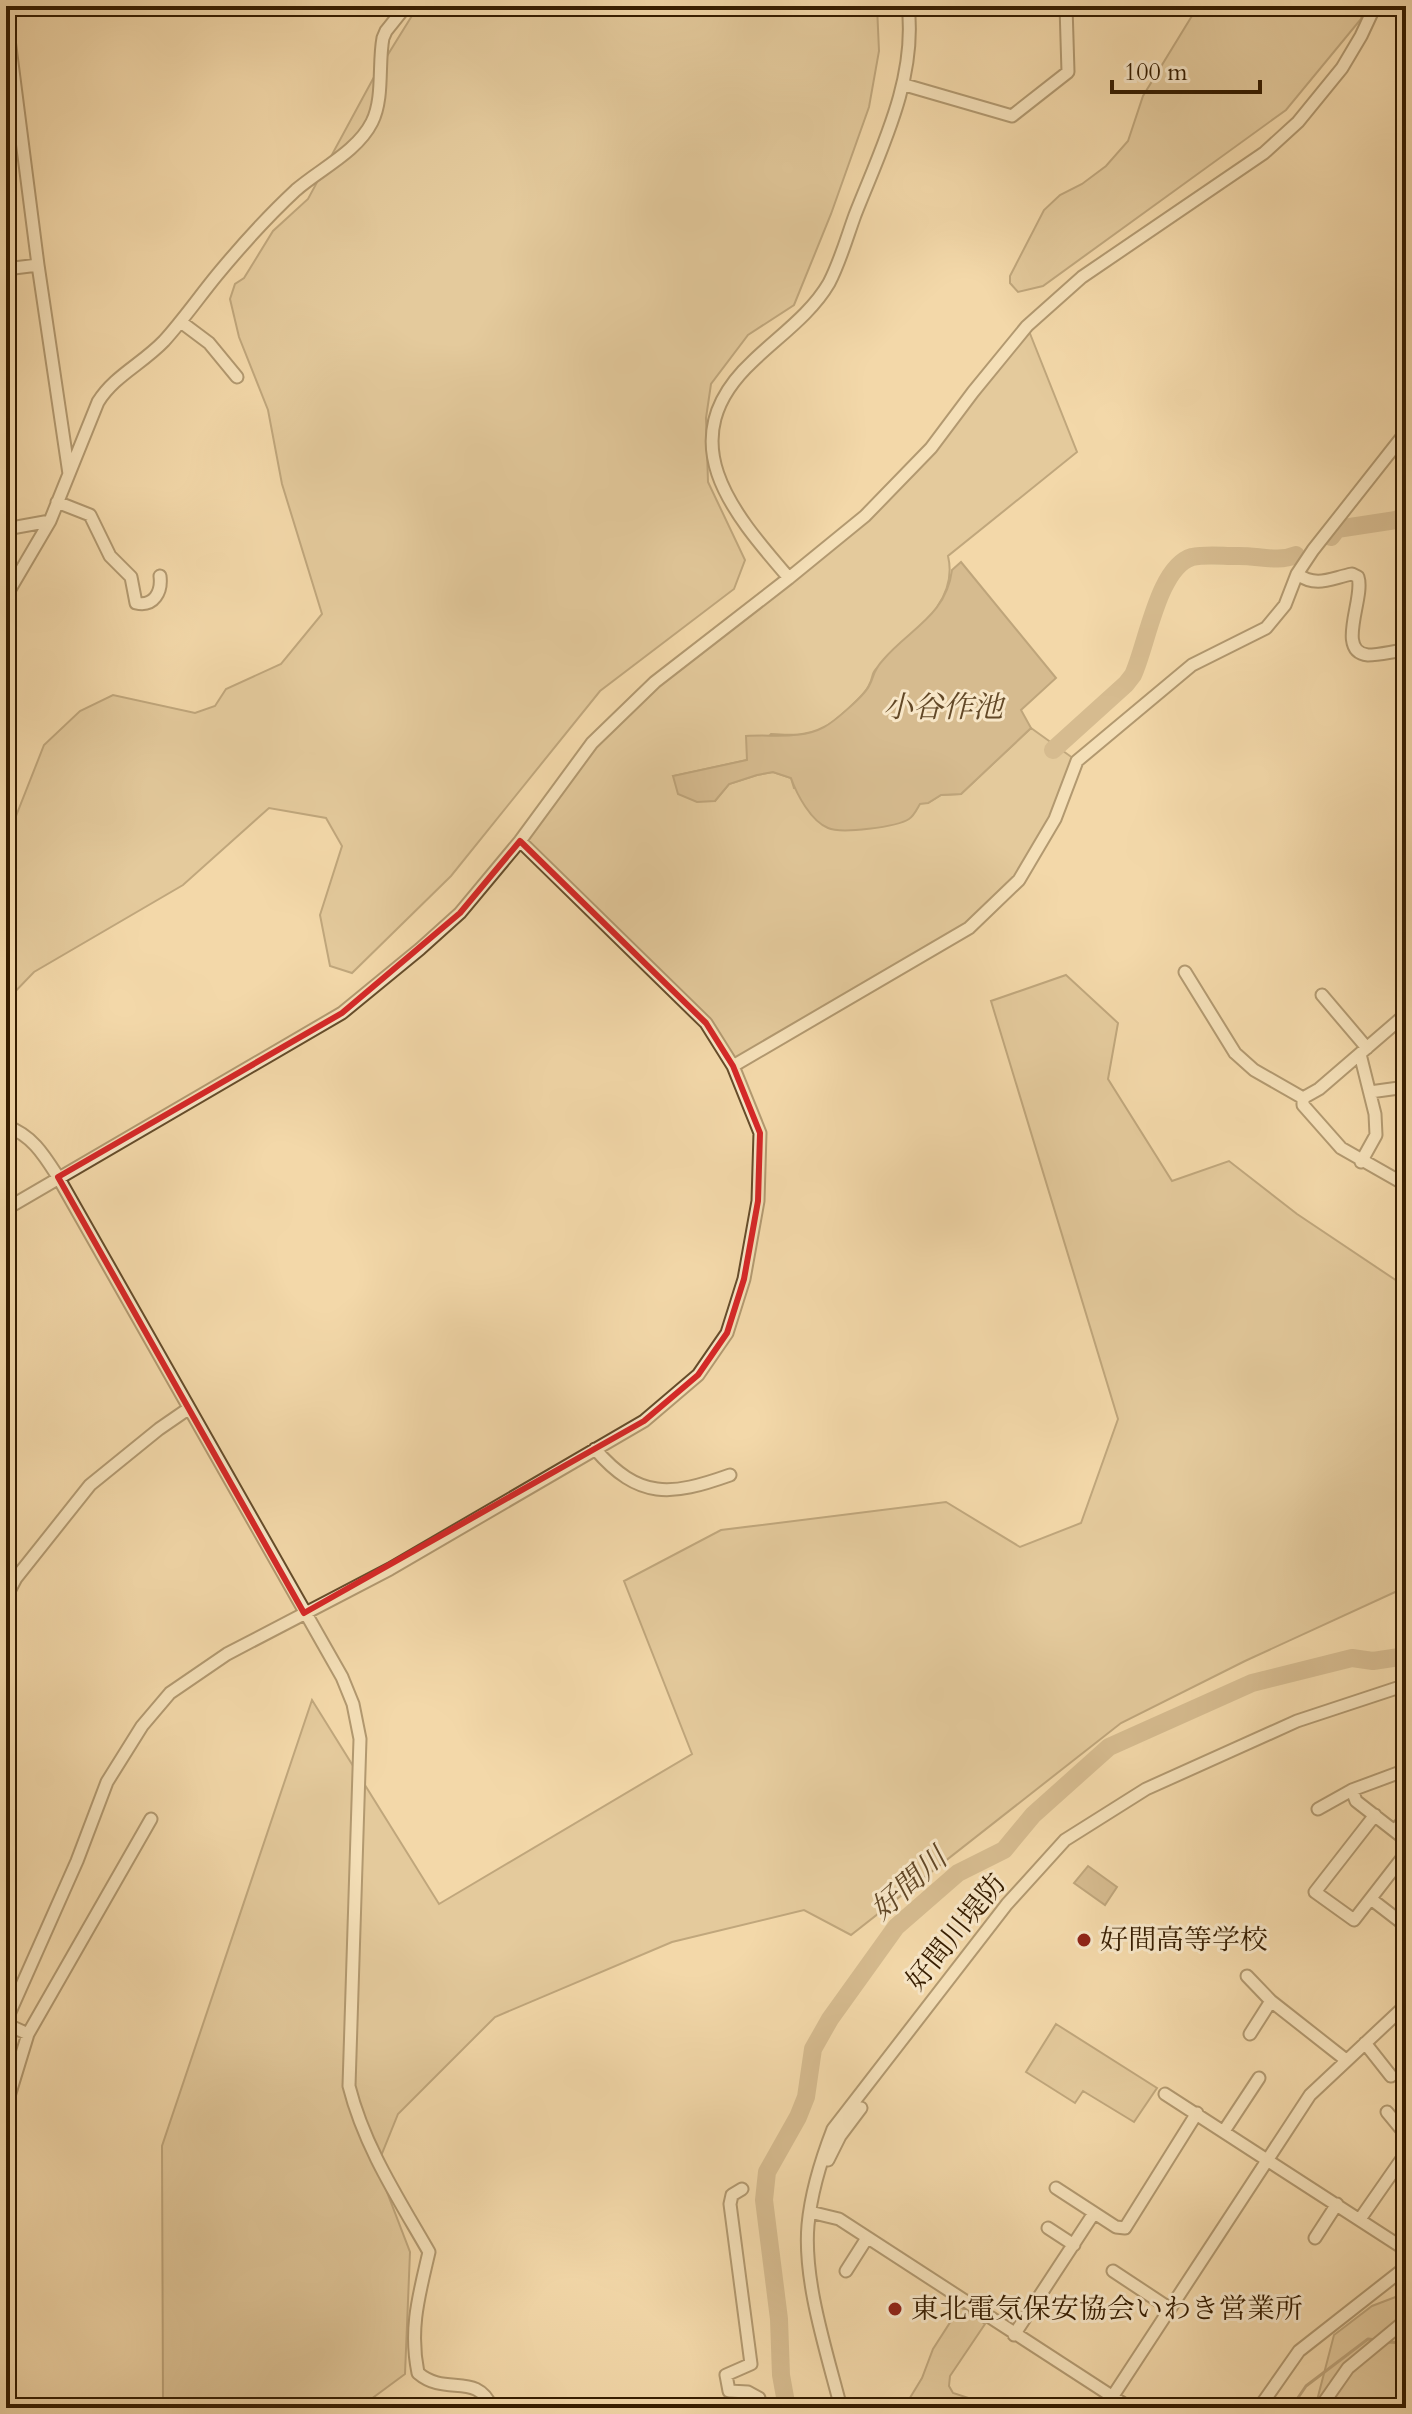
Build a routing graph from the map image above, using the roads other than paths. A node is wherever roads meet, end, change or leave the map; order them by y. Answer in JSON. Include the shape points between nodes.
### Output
{"nodes":[{"id":1,"x":405,"y":6,"type":"edge"},
{"id":2,"x":908,"y":6,"type":"edge"},
{"id":3,"x":1066,"y":6,"type":"edge"},
{"id":4,"x":1375,"y":6,"type":"edge"},
{"id":5,"x":6,"y":16,"type":"edge"},
{"id":6,"x":905,"y":85,"type":"junction"},
{"id":7,"x":38,"y":265,"type":"junction"},
{"id":8,"x":6,"y":269,"type":"edge"},
{"id":9,"x":181,"y":322,"type":"junction"},
{"id":10,"x":237,"y":377,"type":"dead end"},
{"id":11,"x":1406,"y":432,"type":"edge"},
{"id":12,"x":69,"y":474,"type":"junction"},
{"id":13,"x":57,"y":502,"type":"junction"},
{"id":14,"x":50,"y":521,"type":"junction"},
{"id":15,"x":6,"y":529,"type":"edge"},
{"id":16,"x":1297,"y":574,"type":"junction"},
{"id":17,"x":160,"y":576,"type":"dead end"},
{"id":18,"x":789,"y":578,"type":"junction"},
{"id":19,"x":6,"y":596,"type":"edge"},
{"id":20,"x":1406,"y":650,"type":"edge"},
{"id":21,"x":520,"y":841,"type":"junction"},
{"id":22,"x":1185,"y":972,"type":"dead end"},
{"id":23,"x":1322,"y":995,"type":"dead end"},
{"id":24,"x":1406,"y":1014,"type":"edge"},
{"id":25,"x":1363,"y":1051,"type":"junction"},
{"id":26,"x":733,"y":1066,"type":"junction"},
{"id":27,"x":1406,"y":1087,"type":"edge"},
{"id":28,"x":1370,"y":1092,"type":"junction"},
{"id":29,"x":1303,"y":1098,"type":"junction"},
{"id":30,"x":6,"y":1126,"type":"edge"},
{"id":31,"x":1361,"y":1162,"type":"junction"},
{"id":32,"x":58,"y":1177,"type":"junction"},
{"id":33,"x":1406,"y":1185,"type":"edge"},
{"id":34,"x":6,"y":1209,"type":"edge"},
{"id":35,"x":188,"y":1409,"type":"junction"},
{"id":36,"x":595,"y":1449,"type":"junction"},
{"id":37,"x":730,"y":1475,"type":"dead end"},
{"id":38,"x":6,"y":1597,"type":"edge"},
{"id":39,"x":304,"y":1613,"type":"junction"},
{"id":40,"x":1406,"y":1685,"type":"edge"},
{"id":41,"x":1406,"y":1770,"type":"edge"},
{"id":42,"x":1352,"y":1790,"type":"junction"},
{"id":43,"x":1318,"y":1809,"type":"dead end"},
{"id":44,"x":1375,"y":1815,"type":"junction"},
{"id":45,"x":1406,"y":1817,"type":"edge"},
{"id":46,"x":151,"y":1819,"type":"dead end"},
{"id":47,"x":1395,"y":1831,"type":"junction"},
{"id":48,"x":1406,"y":1840,"type":"edge"},
{"id":49,"x":1406,"y":1853,"type":"edge"},
{"id":50,"x":1371,"y":1899,"type":"junction"},
{"id":51,"x":1406,"y":1926,"type":"edge"},
{"id":52,"x":1247,"y":1976,"type":"dead end"},
{"id":53,"x":1271,"y":2001,"type":"junction"},
{"id":54,"x":1406,"y":2005,"type":"edge"},
{"id":55,"x":6,"y":2022,"type":"edge"},
{"id":56,"x":28,"y":2034,"type":"junction"},
{"id":57,"x":1250,"y":2034,"type":"dead end"},
{"id":58,"x":1365,"y":2043,"type":"junction"},
{"id":59,"x":1344,"y":2059,"type":"junction"},
{"id":60,"x":1391,"y":2076,"type":"dead end"},
{"id":61,"x":1259,"y":2078,"type":"dead end"},
{"id":62,"x":1165,"y":2094,"type":"dead end"},
{"id":63,"x":6,"y":2106,"type":"edge"},
{"id":64,"x":861,"y":2108,"type":"dead end"},
{"id":65,"x":1387,"y":2112,"type":"dead end"},
{"id":66,"x":1197,"y":2113,"type":"junction"},
{"id":67,"x":1224,"y":2131,"type":"junction"},
{"id":68,"x":1406,"y":2135,"type":"edge"},
{"id":69,"x":1406,"y":2153,"type":"edge"},
{"id":70,"x":1267,"y":2158,"type":"junction"},
{"id":71,"x":816,"y":2181,"type":"junction"},
{"id":72,"x":1056,"y":2188,"type":"dead end"},
{"id":73,"x":742,"y":2189,"type":"dead end"},
{"id":74,"x":1337,"y":2204,"type":"junction"},
{"id":75,"x":810,"y":2212,"type":"junction"},
{"id":76,"x":1092,"y":2216,"type":"dead end"},
{"id":77,"x":1360,"y":2219,"type":"junction"},
{"id":78,"x":1048,"y":2228,"type":"dead end"},
{"id":79,"x":867,"y":2238,"type":"junction"},
{"id":80,"x":1315,"y":2238,"type":"dead end"},
{"id":81,"x":1074,"y":2245,"type":"junction"},
{"id":82,"x":1406,"y":2250,"type":"edge"},
{"id":83,"x":1406,"y":2267,"type":"edge"},
{"id":84,"x":846,"y":2271,"type":"dead end"},
{"id":85,"x":1113,"y":2271,"type":"dead end"},
{"id":86,"x":1169,"y":2308,"type":"junction"},
{"id":87,"x":1403,"y":2326,"type":"edge"},
{"id":88,"x":1014,"y":2335,"type":"junction"},
{"id":89,"x":1112,"y":2397,"type":"junction"},
{"id":90,"x":492,"y":2408,"type":"edge"},
{"id":91,"x":760,"y":2408,"type":"edge"},
{"id":92,"x":841,"y":2408,"type":"edge"},
{"id":93,"x":1105,"y":2408,"type":"edge"},
{"id":94,"x":1130,"y":2408,"type":"edge"},
{"id":95,"x":1259,"y":2408,"type":"edge"},
{"id":96,"x":1320,"y":2408,"type":"edge"}],
"edges":[{"from":1,"to":9,"type":"street","via":[[383,38],[376,112],[365,133],[267,219]]},
{"from":2,"to":6,"type":"street"},
{"from":3,"to":6,"type":"street","via":[[1068,72],[1012,116]]},
{"from":4,"to":18,"type":"street","via":[[1342,68],[1298,122],[1264,153],[1082,277],[1027,326],[931,448],[865,516]]},
{"from":5,"to":7,"type":"street"},
{"from":6,"to":18,"type":"street","via":[[829,283],[802,317],[726,390],[711,436],[718,479],[744,526]]},
{"from":7,"to":8,"type":"street"},
{"from":7,"to":12,"type":"street"},
{"from":9,"to":10,"type":"street","via":[[209,343]]},
{"from":9,"to":12,"type":"street","via":[[146,359],[107,388]]},
{"from":11,"to":16,"type":"street"},
{"from":12,"to":13,"type":"street"},
{"from":13,"to":14,"type":"street"},
{"from":13,"to":17,"type":"street","via":[[90,515],[110,556],[131,577],[136,603],[153,600]]},
{"from":14,"to":15,"type":"street"},
{"from":14,"to":19,"type":"street"},
{"from":16,"to":20,"type":"street","via":[[1312,582],[1358,577],[1354,648],[1370,655]]},
{"from":16,"to":26,"type":"street","via":[[1285,605],[1266,628],[1192,665],[1077,761],[1055,819],[1019,880],[969,928]]},
{"from":18,"to":21,"type":"street","via":[[655,682],[602,733]]},
{"from":21,"to":26,"type":"street","via":[[706,1023]]},
{"from":21,"to":32,"type":"street","via":[[460,913],[342,1013]]},
{"from":22,"to":29,"type":"street","via":[[1235,1053]]},
{"from":23,"to":25,"type":"street"},
{"from":24,"to":25,"type":"street"},
{"from":25,"to":28,"type":"street"},
{"from":25,"to":29,"type":"street"},
{"from":26,"to":36,"type":"street","via":[[760,1133],[758,1201],[744,1279],[727,1333],[698,1375],[644,1421]]},
{"from":27,"to":28,"type":"street"},
{"from":28,"to":31,"type":"street","via":[[1376,1135]]},
{"from":29,"to":31,"type":"street","via":[[1303,1105],[1341,1148]]},
{"from":30,"to":32,"type":"street","via":[[27,1136]]},
{"from":31,"to":33,"type":"street"},
{"from":32,"to":34,"type":"street"},
{"from":32,"to":35,"type":"street"},
{"from":35,"to":38,"type":"street","via":[[90,1485]]},
{"from":35,"to":39,"type":"street"},
{"from":36,"to":37,"type":"street","via":[[612,1469],[662,1491],[690,1489]]},
{"from":36,"to":39,"type":"street"},
{"from":39,"to":55,"type":"street","via":[[181,1685],[142,1726],[107,1782]]},
{"from":39,"to":90,"type":"street","via":[[342,1677],[360,1739],[349,2086],[370,2150],[429,2252],[414,2320],[418,2373],[429,2382],[477,2387]]},
{"from":40,"to":71,"type":"street","name":"好間川堤防","via":[[1297,1721],[1146,1789],[1065,1840],[1007,1904],[833,2129]]},
{"from":41,"to":42,"type":"street"},
{"from":42,"to":43,"type":"street"},
{"from":42,"to":44,"type":"street","via":[[1356,1801]]},
{"from":44,"to":47,"type":"street"},
{"from":44,"to":50,"type":"street","via":[[1315,1892],[1354,1920]]},
{"from":45,"to":47,"type":"street"},
{"from":46,"to":56,"type":"street"},
{"from":47,"to":48,"type":"street"},
{"from":49,"to":50,"type":"street"},
{"from":50,"to":51,"type":"street"},
{"from":52,"to":53,"type":"street"},
{"from":53,"to":57,"type":"street"},
{"from":53,"to":59,"type":"street"},
{"from":54,"to":58,"type":"street"},
{"from":55,"to":56,"type":"street"},
{"from":56,"to":63,"type":"street"},
{"from":58,"to":59,"type":"street"},
{"from":58,"to":60,"type":"street"},
{"from":59,"to":70,"type":"street","via":[[1310,2095]]},
{"from":61,"to":67,"type":"street"},
{"from":62,"to":66,"type":"street"},
{"from":64,"to":71,"type":"street"},
{"from":65,"to":68,"type":"street"},
{"from":66,"to":67,"type":"street"},
{"from":66,"to":72,"type":"street","via":[[1125,2228]]},
{"from":67,"to":70,"type":"street"},
{"from":69,"to":77,"type":"street"},
{"from":70,"to":74,"type":"street"},
{"from":70,"to":86,"type":"street"},
{"from":71,"to":75,"type":"street","name":"好間川堤防"},
{"from":73,"to":91,"type":"street","via":[[732,2195],[730,2204],[751,2364],[726,2375],[729,2391],[759,2398]]},
{"from":74,"to":77,"type":"street"},
{"from":74,"to":80,"type":"street"},
{"from":75,"to":79,"type":"street","via":[[839,2219]]},
{"from":75,"to":92,"type":"street","name":"好間川堤防","via":[[808,2256]]},
{"from":76,"to":81,"type":"street"},
{"from":77,"to":82,"type":"street"},
{"from":78,"to":81,"type":"street"},
{"from":79,"to":84,"type":"street"},
{"from":79,"to":88,"type":"street"},
{"from":81,"to":88,"type":"street"},
{"from":83,"to":95,"type":"street","via":[[1299,2351]]},
{"from":85,"to":86,"type":"street"},
{"from":86,"to":89,"type":"street"},
{"from":87,"to":96,"type":"street","via":[[1348,2368]]},
{"from":88,"to":89,"type":"street"},
{"from":89,"to":93,"type":"street"},
{"from":89,"to":94,"type":"street"}]}
